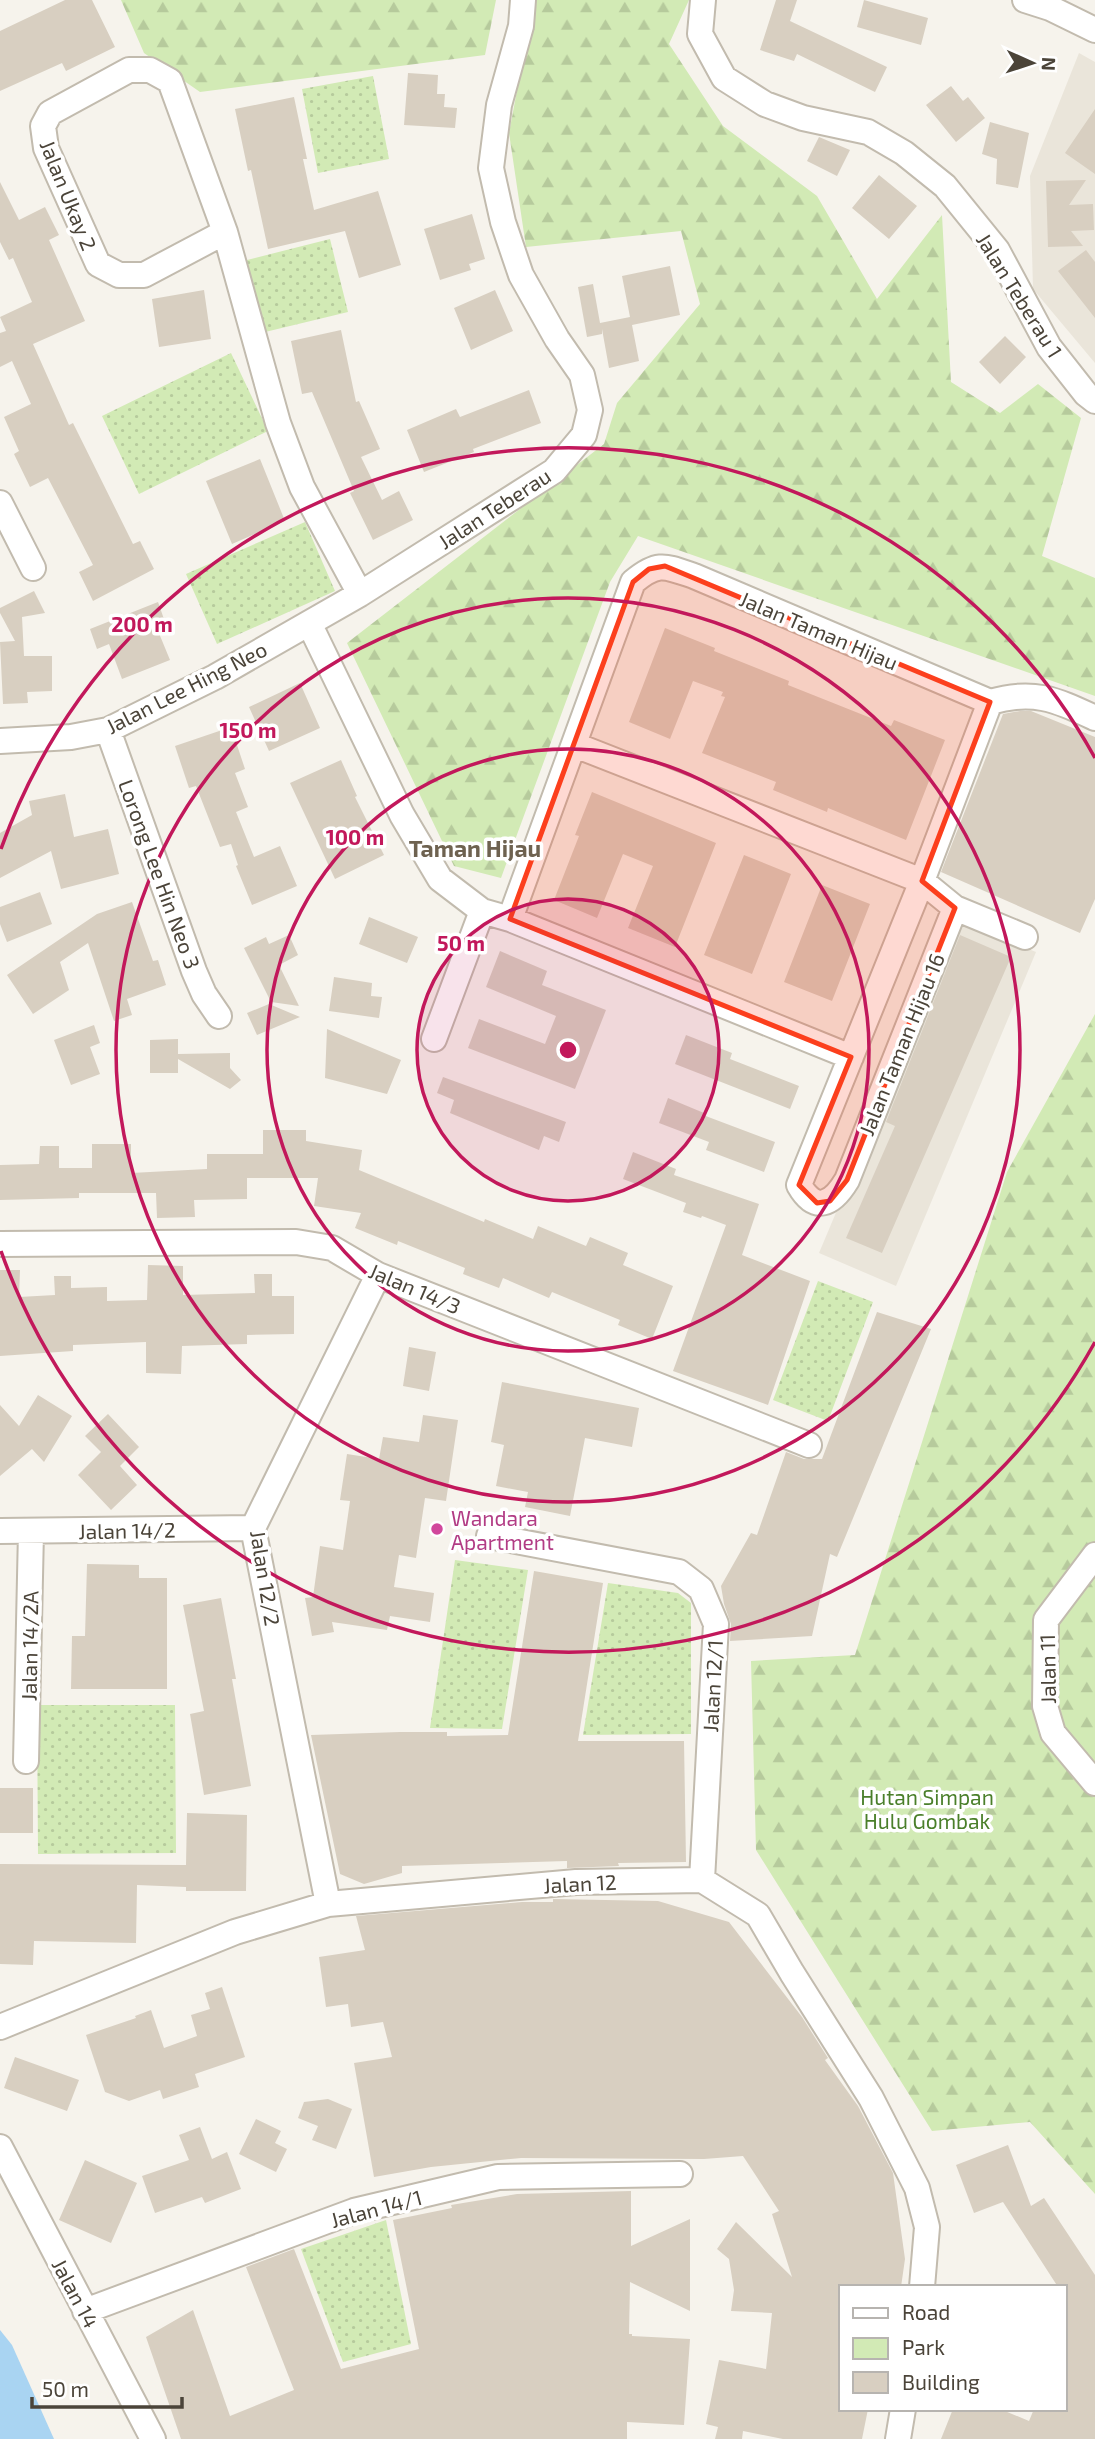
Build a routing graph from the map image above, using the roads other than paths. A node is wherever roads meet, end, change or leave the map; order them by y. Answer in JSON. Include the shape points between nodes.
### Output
{"nodes":[{"id":1,"x":523,"y":0,"type":"edge"},
{"id":2,"x":703,"y":0,"type":"edge"},
{"id":3,"x":1025,"y":0,"type":"edge"},
{"id":4,"x":1095,"y":30,"type":"edge"},
{"id":5,"x":225,"y":232,"type":"junction"},
{"id":6,"x":1095,"y":401,"type":"edge"},
{"id":7,"x":0,"y":503,"type":"edge"},
{"id":8,"x":33,"y":568,"type":"dead end"},
{"id":9,"x":360,"y":594,"type":"junction"},
{"id":10,"x":309,"y":624,"type":"junction"},
{"id":11,"x":990,"y":702,"type":"junction"},
{"id":12,"x":1095,"y":718,"type":"edge"},
{"id":13,"x":108,"y":730,"type":"junction"},
{"id":14,"x":0,"y":741,"type":"edge"},
{"id":15,"x":575,"y":745,"type":"junction"},
{"id":16,"x":922,"y":881,"type":"junction"},
{"id":17,"x":955,"y":908,"type":"junction"},
{"id":18,"x":482,"y":911,"type":"junction"},
{"id":19,"x":510,"y":919,"type":"junction"},
{"id":20,"x":1025,"y":937,"type":"dead end"},
{"id":21,"x":219,"y":1016,"type":"dead end"},
{"id":22,"x":435,"y":1040,"type":"dead end"},
{"id":23,"x":851,"y":1057,"type":"junction"},
{"id":24,"x":0,"y":1244,"type":"edge"},
{"id":25,"x":378,"y":1275,"type":"junction"},
{"id":26,"x":809,"y":1445,"type":"dead end"},
{"id":27,"x":253,"y":1528,"type":"junction"},
{"id":28,"x":0,"y":1531,"type":"edge"},
{"id":29,"x":32,"y":1531,"type":"junction"},
{"id":30,"x":489,"y":1536,"type":"dead end"},
{"id":31,"x":1095,"y":1555,"type":"edge"},
{"id":32,"x":26,"y":1761,"type":"dead end"},
{"id":33,"x":1095,"y":1783,"type":"edge"},
{"id":34,"x":702,"y":1880,"type":"junction"},
{"id":35,"x":328,"y":1904,"type":"junction"},
{"id":36,"x":0,"y":2027,"type":"edge"},
{"id":37,"x":0,"y":2147,"type":"edge"},
{"id":38,"x":680,"y":2174,"type":"dead end"},
{"id":39,"x":922,"y":2285,"type":"edge"},
{"id":40,"x":85,"y":2311,"type":"junction"},
{"id":41,"x":903,"y":2411,"type":"edge"},
{"id":42,"x":153,"y":2439,"type":"edge"},
{"id":43,"x":898,"y":2439,"type":"edge"}],
"edges":[{"from":1,"to":9,"type":"street","name":"Jalan Teberau","via":[[521,26],[499,105],[491,168],[521,275],[582,375],[590,410],[584,435],[554,471]]},
{"from":2,"to":6,"type":"street","name":"Jalan Teberau 1","via":[[700,34],[724,78],[765,104],[803,118],[868,132],[945,186],[997,250],[1049,347]]},
{"from":3,"to":4,"type":"street"},
{"from":5,"to":5,"type":"street","name":"Jalan Ukay 2","via":[[144,275],[119,275],[98,264],[46,148],[43,126],[50,113],[129,71],[150,70],[170,81]]},
{"from":5,"to":9,"type":"street","name":"Jalan Ukay 2","via":[[278,423],[302,487]]},
{"from":7,"to":8,"type":"street"},
{"from":9,"to":10,"type":"street","name":"Jalan Lee Hing Neo"},
{"from":10,"to":13,"type":"street","name":"Jalan Lee Hing Neo"},
{"from":10,"to":18,"type":"street","via":[[402,816],[440,879]]},
{"from":11,"to":12,"type":"street","via":[[1012,696],[1045,696]]},
{"from":11,"to":15,"type":"street","name":"Jalan Taman Hijau","via":[[665,566],[649,569],[633,582]]},
{"from":11,"to":16,"type":"street"},
{"from":13,"to":14,"type":"street","name":"Jalan Lee Hing Neo"},
{"from":13,"to":21,"type":"street","name":"Lorong Lee Hin Neo 3","via":[[194,971]]},
{"from":15,"to":16,"type":"street"},
{"from":15,"to":19,"type":"street","name":"Jalan Taman Hijau"},
{"from":16,"to":17,"type":"street"},
{"from":16,"to":23,"type":"street"},
{"from":17,"to":20,"type":"street"},
{"from":17,"to":23,"type":"street","name":"Jalan Taman Hijau 16","via":[[847,1180],[830,1201],[817,1203],[806,1197],[799,1185]]},
{"from":18,"to":19,"type":"street"},
{"from":18,"to":22,"type":"street"},
{"from":19,"to":23,"type":"street"},
{"from":24,"to":25,"type":"street","name":"Jalan 14/3","via":[[296,1242],[332,1248]]},
{"from":25,"to":26,"type":"street","name":"Jalan 14/3"},
{"from":25,"to":27,"type":"street","name":"Jalan 12/2"},
{"from":27,"to":29,"type":"street","name":"Jalan 14/2"},
{"from":27,"to":35,"type":"street","name":"Jalan 12/2"},
{"from":28,"to":29,"type":"street","name":"Jalan 14/2"},
{"from":29,"to":32,"type":"street","name":"Jalan 14/2A"},
{"from":30,"to":34,"type":"street","name":"Jalan 12/1","via":[[679,1572],[701,1588],[716,1624]]},
{"from":31,"to":33,"type":"street","name":"Jalan 11","via":[[1046,1620],[1045,1706],[1053,1733]]},
{"from":34,"to":35,"type":"street","name":"Jalan 12","via":[[576,1882]]},
{"from":34,"to":39,"type":"street","via":[[758,1915],[871,2098],[917,2188],[927,2227]]},
{"from":35,"to":36,"type":"street","name":"Jalan 12","via":[[235,1932]]},
{"from":37,"to":40,"type":"street","name":"Jalan 14"},
{"from":38,"to":40,"type":"street","name":"Jalan 14/1","via":[[498,2177],[354,2211]]},
{"from":40,"to":42,"type":"street","name":"Jalan 14"},
{"from":41,"to":43,"type":"street"}]}
